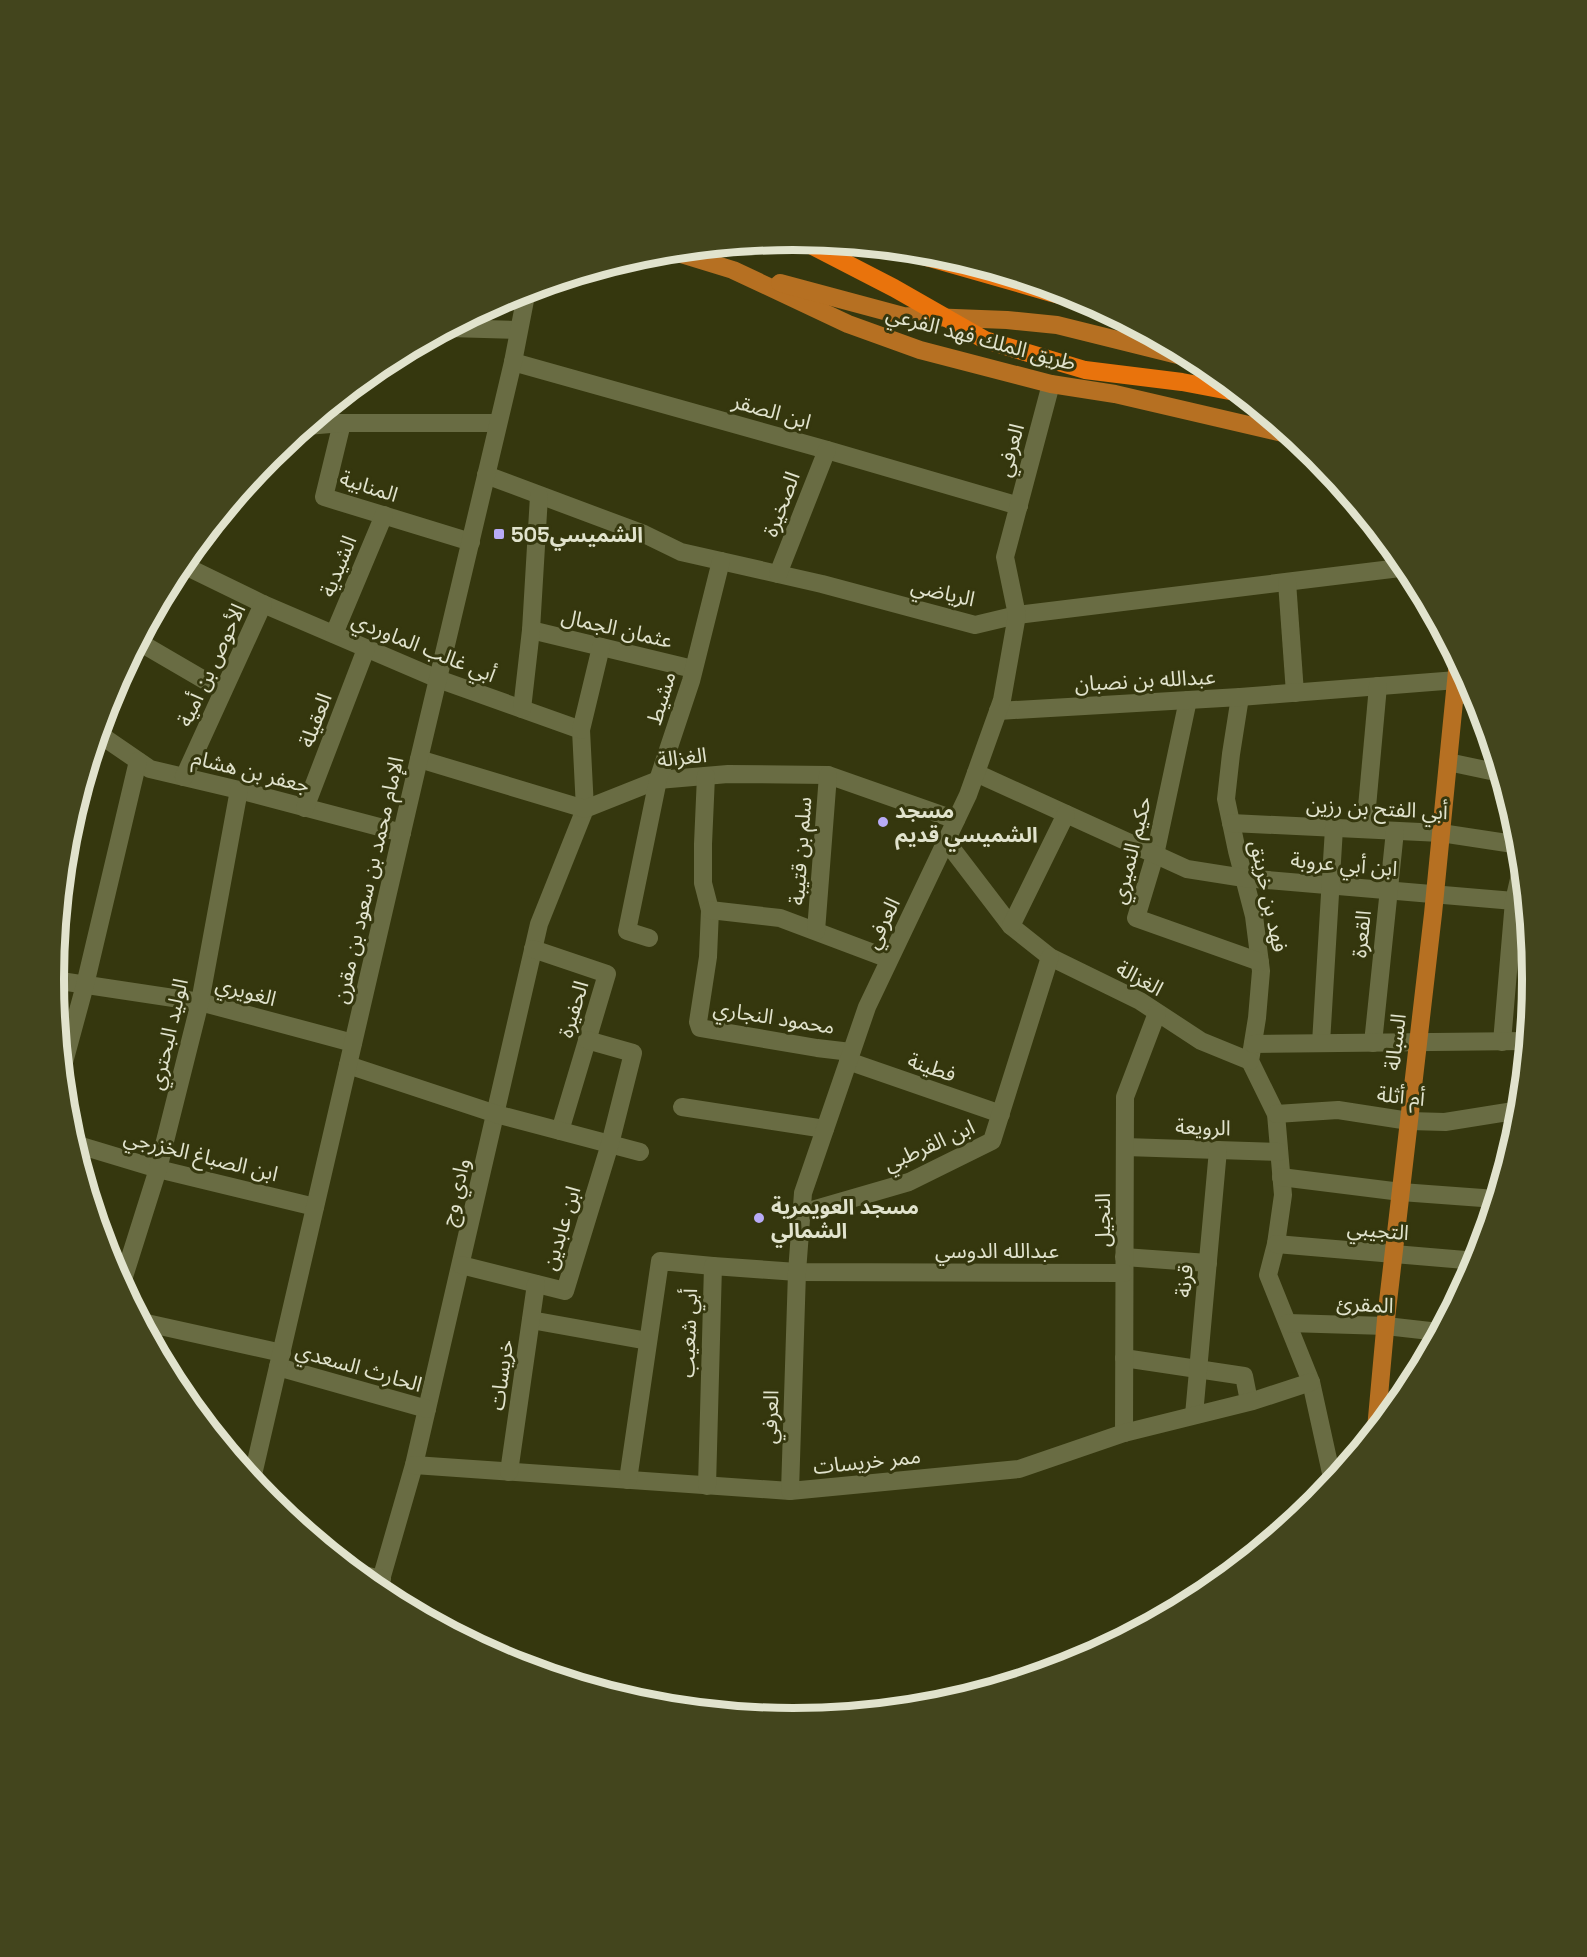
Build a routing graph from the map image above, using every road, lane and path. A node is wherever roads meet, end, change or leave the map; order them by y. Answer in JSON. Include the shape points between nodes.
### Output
{"nodes":[{"id":1,"x":820,"y":251,"type":"edge"},
{"id":2,"x":691,"y":257,"type":"edge"},
{"id":3,"x":733,"y":270,"type":"junction"},
{"id":4,"x":524,"y":301,"type":"edge"},
{"id":5,"x":464,"y":328,"type":"edge"},
{"id":6,"x":518,"y":330,"type":"junction"},
{"id":7,"x":1166,"y":352,"type":"edge"},
{"id":8,"x":513,"y":362,"type":"junction"},
{"id":9,"x":1051,"y":384,"type":"junction"},
{"id":10,"x":1223,"y":390,"type":"edge"},
{"id":11,"x":342,"y":423,"type":"junction"},
{"id":12,"x":498,"y":423,"type":"junction"},
{"id":13,"x":319,"y":425,"type":"edge"},
{"id":14,"x":1275,"y":431,"type":"edge"},
{"id":15,"x":826,"y":450,"type":"junction"},
{"id":16,"x":486,"y":475,"type":"junction"},
{"id":17,"x":539,"y":496,"type":"junction"},
{"id":18,"x":1019,"y":506,"type":"junction"},
{"id":19,"x":384,"y":515,"type":"junction"},
{"id":20,"x":471,"y":542,"type":"junction"},
{"id":21,"x":721,"y":561,"type":"junction"},
{"id":22,"x":191,"y":567,"type":"edge"},
{"id":23,"x":1397,"y":568,"type":"edge"},
{"id":24,"x":778,"y":574,"type":"junction"},
{"id":25,"x":1287,"y":582,"type":"junction"},
{"id":26,"x":263,"y":604,"type":"junction"},
{"id":27,"x":1017,"y":615,"type":"junction"},
{"id":28,"x":531,"y":630,"type":"junction"},
{"id":29,"x":334,"y":634,"type":"junction"},
{"id":30,"x":145,"y":646,"type":"edge"},
{"id":31,"x":601,"y":647,"type":"junction"},
{"id":32,"x":366,"y":648,"type":"junction"},
{"id":33,"x":693,"y":669,"type":"junction"},
{"id":34,"x":1457,"y":677,"type":"edge"},
{"id":35,"x":438,"y":679,"type":"junction"},
{"id":36,"x":1378,"y":686,"type":"junction"},
{"id":37,"x":1456,"y":687,"type":"junction"},
{"id":38,"x":1463,"y":690,"type":"edge"},
{"id":39,"x":223,"y":691,"type":"junction"},
{"id":40,"x":1295,"y":693,"type":"junction"},
{"id":41,"x":1240,"y":698,"type":"junction"},
{"id":42,"x":1188,"y":700,"type":"junction"},
{"id":43,"x":522,"y":710,"type":"junction"},
{"id":44,"x":998,"y":711,"type":"junction"},
{"id":45,"x":581,"y":730,"type":"junction"},
{"id":46,"x":105,"y":738,"type":"edge"},
{"id":47,"x":419,"y":759,"type":"junction"},
{"id":48,"x":138,"y":761,"type":"junction"},
{"id":49,"x":1448,"y":762,"type":"junction"},
{"id":50,"x":1492,"y":771,"type":"edge"},
{"id":51,"x":976,"y":773,"type":"junction"},
{"id":52,"x":706,"y":776,"type":"junction"},
{"id":53,"x":828,"y":776,"type":"junction"},
{"id":54,"x":184,"y":777,"type":"junction"},
{"id":55,"x":658,"y":780,"type":"junction"},
{"id":56,"x":239,"y":790,"type":"junction"},
{"id":57,"x":305,"y":807,"type":"junction"},
{"id":58,"x":585,"y":809,"type":"junction"},
{"id":59,"x":1066,"y":814,"type":"junction"},
{"id":60,"x":956,"y":820,"type":"junction"},
{"id":61,"x":1231,"y":823,"type":"junction"},
{"id":62,"x":1334,"y":828,"type":"junction"},
{"id":63,"x":1365,"y":829,"type":"junction"},
{"id":64,"x":1395,"y":831,"type":"junction"},
{"id":65,"x":1441,"y":833,"type":"junction"},
{"id":66,"x":402,"y":834,"type":"junction"},
{"id":67,"x":946,"y":841,"type":"junction"},
{"id":68,"x":1509,"y":842,"type":"edge"},
{"id":69,"x":1155,"y":855,"type":"junction"},
{"id":70,"x":1244,"y":878,"type":"junction"},
{"id":71,"x":1330,"y":885,"type":"junction"},
{"id":72,"x":1517,"y":889,"type":"edge"},
{"id":73,"x":1389,"y":890,"type":"junction"},
{"id":74,"x":1435,"y":894,"type":"junction"},
{"id":75,"x":1514,"y":901,"type":"junction"},
{"id":76,"x":710,"y":910,"type":"junction"},
{"id":77,"x":1011,"y":926,"type":"junction"},
{"id":78,"x":816,"y":931,"type":"junction"},
{"id":79,"x":649,"y":938,"type":"dead end"},
{"id":80,"x":533,"y":949,"type":"junction"},
{"id":81,"x":1050,"y":957,"type":"junction"},
{"id":82,"x":889,"y":959,"type":"junction"},
{"id":83,"x":1260,"y":962,"type":"junction"},
{"id":84,"x":64,"y":982,"type":"edge"},
{"id":85,"x":85,"y":985,"type":"junction"},
{"id":86,"x":200,"y":1002,"type":"junction"},
{"id":87,"x":1157,"y":1013,"type":"junction"},
{"id":88,"x":587,"y":1040,"type":"junction"},
{"id":89,"x":1519,"y":1041,"type":"edge"},
{"id":90,"x":1418,"y":1042,"type":"junction"},
{"id":91,"x":1503,"y":1042,"type":"junction"},
{"id":92,"x":353,"y":1043,"type":"junction"},
{"id":93,"x":1321,"y":1043,"type":"junction"},
{"id":94,"x":1373,"y":1043,"type":"junction"},
{"id":95,"x":68,"y":1047,"type":"edge"},
{"id":96,"x":1251,"y":1053,"type":"junction"},
{"id":97,"x":850,"y":1056,"type":"junction"},
{"id":98,"x":348,"y":1065,"type":"junction"},
{"id":99,"x":681,"y":1107,"type":"dead end"},
{"id":100,"x":1510,"y":1112,"type":"edge"},
{"id":101,"x":496,"y":1114,"type":"junction"},
{"id":102,"x":1001,"y":1114,"type":"junction"},
{"id":103,"x":1276,"y":1114,"type":"junction"},
{"id":104,"x":1409,"y":1121,"type":"junction"},
{"id":105,"x":825,"y":1128,"type":"junction"},
{"id":106,"x":560,"y":1131,"type":"junction"},
{"id":107,"x":610,"y":1144,"type":"junction"},
{"id":108,"x":85,"y":1147,"type":"edge"},
{"id":109,"x":1125,"y":1147,"type":"junction"},
{"id":110,"x":1218,"y":1150,"type":"junction"},
{"id":111,"x":640,"y":1152,"type":"dead end"},
{"id":112,"x":1279,"y":1152,"type":"junction"},
{"id":113,"x":158,"y":1168,"type":"junction"},
{"id":114,"x":1281,"y":1177,"type":"junction"},
{"id":115,"x":1401,"y":1192,"type":"junction"},
{"id":116,"x":1489,"y":1198,"type":"edge"},
{"id":117,"x":315,"y":1207,"type":"junction"},
{"id":118,"x":802,"y":1212,"type":"junction"},
{"id":119,"x":1276,"y":1244,"type":"junction"},
{"id":120,"x":1394,"y":1253,"type":"junction"},
{"id":121,"x":1466,"y":1260,"type":"edge"},
{"id":122,"x":1208,"y":1263,"type":"junction"},
{"id":123,"x":461,"y":1265,"type":"junction"},
{"id":124,"x":1124,"y":1265,"type":"junction"},
{"id":125,"x":713,"y":1266,"type":"junction"},
{"id":126,"x":126,"y":1270,"type":"edge"},
{"id":127,"x":797,"y":1272,"type":"junction"},
{"id":128,"x":536,"y":1284,"type":"junction"},
{"id":129,"x":531,"y":1320,"type":"junction"},
{"id":130,"x":1288,"y":1323,"type":"junction"},
{"id":131,"x":153,"y":1325,"type":"edge"},
{"id":132,"x":1386,"y":1326,"type":"junction"},
{"id":133,"x":1431,"y":1331,"type":"edge"},
{"id":134,"x":648,"y":1341,"type":"junction"},
{"id":135,"x":1124,"y":1358,"type":"junction"},
{"id":136,"x":280,"y":1360,"type":"junction"},
{"id":137,"x":1199,"y":1369,"type":"junction"},
{"id":138,"x":1311,"y":1382,"type":"junction"},
{"id":139,"x":1249,"y":1401,"type":"junction"},
{"id":140,"x":427,"y":1409,"type":"junction"},
{"id":141,"x":1194,"y":1415,"type":"junction"},
{"id":142,"x":1377,"y":1415,"type":"edge"},
{"id":143,"x":1124,"y":1433,"type":"junction"},
{"id":144,"x":414,"y":1465,"type":"junction"},
{"id":145,"x":254,"y":1469,"type":"edge"},
{"id":146,"x":1331,"y":1471,"type":"edge"},
{"id":147,"x":509,"y":1472,"type":"junction"},
{"id":148,"x":628,"y":1480,"type":"junction"},
{"id":149,"x":706,"y":1486,"type":"junction"},
{"id":150,"x":790,"y":1491,"type":"junction"},
{"id":151,"x":381,"y":1580,"type":"edge"}],
"edges":[{"from":1,"to":10,"type":"highway","via":[[985,340],[1085,370]]},
{"from":2,"to":3,"type":"main road","name":"طريق الملك فهد الفرعي"},
{"from":3,"to":7,"type":"main road","via":[[903,316],[1057,325]]},
{"from":3,"to":9,"type":"main road","name":"طريق الملك فهد الفرعي","via":[[848,324],[910,346]]},
{"from":4,"to":6,"type":"street","name":"الإمام محمد بن سعود بن مقرن"},
{"from":5,"to":6,"type":"street"},
{"from":6,"to":8,"type":"street","name":"الإمام محمد بن سعود بن مقرن"},
{"from":8,"to":12,"type":"street","name":"الإمام محمد بن سعود بن مقرن"},
{"from":8,"to":15,"type":"street","name":"ابن الصقر"},
{"from":9,"to":14,"type":"main road","name":"طريق الملك فهد الفرعي","via":[[1115,394]]},
{"from":9,"to":18,"type":"street","name":"العرفي"},
{"from":11,"to":12,"type":"street"},
{"from":11,"to":13,"type":"street"},
{"from":11,"to":19,"type":"street","name":"المنابية","via":[[324,496]]},
{"from":12,"to":16,"type":"street","name":"الإمام محمد بن سعود بن مقرن"},
{"from":15,"to":18,"type":"street","name":"ابن الصقر"},
{"from":15,"to":24,"type":"street","name":"الصخيرة"},
{"from":16,"to":17,"type":"street","name":"الرياضي"},
{"from":16,"to":20,"type":"street","name":"الإمام محمد بن سعود بن مقرن"},
{"from":17,"to":21,"type":"street","name":"الرياضي","via":[[644,534],[681,552]]},
{"from":17,"to":28,"type":"street"},
{"from":18,"to":27,"type":"street","name":"العرفي","via":[[1005,557]]},
{"from":19,"to":20,"type":"street","name":"المنابية"},
{"from":19,"to":29,"type":"street","name":"الشيدية"},
{"from":20,"to":35,"type":"street","name":"الإمام محمد بن سعود بن مقرن"},
{"from":21,"to":24,"type":"street","name":"الرياضي"},
{"from":21,"to":33,"type":"street","name":"مشيط"},
{"from":22,"to":26,"type":"street","name":"أبي غالب الماوردي"},
{"from":23,"to":25,"type":"street","name":"الرياضي"},
{"from":24,"to":27,"type":"street","name":"الرياضي","via":[[975,625]]},
{"from":25,"to":27,"type":"street","name":"الرياضي"},
{"from":25,"to":40,"type":"street"},
{"from":26,"to":29,"type":"street","name":"أبي غالب الماوردي"},
{"from":26,"to":39,"type":"street","name":"الأحوص بن أمية"},
{"from":27,"to":44,"type":"street","name":"العرفي"},
{"from":28,"to":31,"type":"street","name":"عثمان الجمال"},
{"from":28,"to":43,"type":"street"},
{"from":29,"to":32,"type":"street","name":"أبي غالب الماوردي"},
{"from":30,"to":39,"type":"street"},
{"from":31,"to":33,"type":"street","name":"عثمان الجمال"},
{"from":31,"to":45,"type":"street"},
{"from":32,"to":35,"type":"street","name":"أبي غالب الماوردي"},
{"from":32,"to":57,"type":"street","name":"العقيلة"},
{"from":33,"to":55,"type":"street","name":"مشيط"},
{"from":34,"to":37,"type":"main road","name":"السبالة"},
{"from":35,"to":43,"type":"street","name":"أبي غالب الماوردي"},
{"from":35,"to":47,"type":"street","name":"الإمام محمد بن سعود بن مقرن"},
{"from":36,"to":37,"type":"street","name":"عبدالله بن نصبان"},
{"from":36,"to":40,"type":"street","name":"عبدالله بن نصبان"},
{"from":36,"to":63,"type":"street"},
{"from":37,"to":38,"type":"street","name":"عبدالله بن نصبان"},
{"from":37,"to":49,"type":"main road","name":"السبالة"},
{"from":39,"to":54,"type":"street","name":"الأحوص بن أمية"},
{"from":40,"to":41,"type":"street","name":"عبدالله بن نصبان"},
{"from":41,"to":42,"type":"street","name":"عبدالله بن نصبان"},
{"from":41,"to":61,"type":"street","name":"فهد بن خرينق","via":[[1226,799]]},
{"from":42,"to":44,"type":"street","name":"عبدالله بن نصبان"},
{"from":42,"to":69,"type":"street","name":"حكيم النميري"},
{"from":43,"to":45,"type":"street","name":"أبي غالب الماوردي"},
{"from":44,"to":51,"type":"street","name":"العرفي"},
{"from":45,"to":58,"type":"street"},
{"from":46,"to":48,"type":"street","name":"جعفر بن هشام"},
{"from":47,"to":58,"type":"street"},
{"from":47,"to":66,"type":"street","name":"الإمام محمد بن سعود بن مقرن"},
{"from":48,"to":54,"type":"street","name":"جعفر بن هشام","via":[[150,769]]},
{"from":48,"to":85,"type":"street"},
{"from":49,"to":50,"type":"street"},
{"from":49,"to":65,"type":"main road","name":"السبالة"},
{"from":51,"to":59,"type":"street","name":"ابن أبي عروبة"},
{"from":51,"to":60,"type":"street","name":"العرفي"},
{"from":52,"to":53,"type":"street","name":"الغزالة"},
{"from":52,"to":55,"type":"street","name":"الغزالة"},
{"from":52,"to":76,"type":"street","name":"محمود النجاري","via":[[703,883]]},
{"from":53,"to":60,"type":"street","name":"الغزالة"},
{"from":53,"to":78,"type":"street","name":"سلم بن قتيبة"},
{"from":54,"to":56,"type":"street","name":"جعفر بن هشام"},
{"from":55,"to":58,"type":"street","name":"الغزالة"},
{"from":55,"to":79,"type":"street","name":"مشيط","via":[[627,931]]},
{"from":56,"to":57,"type":"street","name":"جعفر بن هشام"},
{"from":56,"to":86,"type":"street","name":"الوليد البحتري"},
{"from":57,"to":66,"type":"street","name":"جعفر بن هشام"},
{"from":58,"to":80,"type":"street","name":"وادي وج","via":[[539,924]]},
{"from":59,"to":69,"type":"street","name":"ابن أبي عروبة"},
{"from":59,"to":77,"type":"street"},
{"from":60,"to":67,"type":"street","name":"العرفي"},
{"from":61,"to":62,"type":"street","name":"أبي الفتح بن رزين"},
{"from":61,"to":70,"type":"street","name":"فهد بن خرينق"},
{"from":62,"to":63,"type":"street","name":"أبي الفتح بن رزين"},
{"from":62,"to":71,"type":"street"},
{"from":63,"to":64,"type":"street","name":"أبي الفتح بن رزين"},
{"from":64,"to":65,"type":"street","name":"أبي الفتح بن رزين"},
{"from":64,"to":73,"type":"street","name":"القعرة"},
{"from":65,"to":68,"type":"street","name":"أبي الفتح بن رزين"},
{"from":65,"to":74,"type":"main road","name":"السبالة"},
{"from":66,"to":92,"type":"street","name":"الإمام محمد بن سعود بن مقرن"},
{"from":67,"to":77,"type":"street","name":"الغزالة"},
{"from":67,"to":82,"type":"street","name":"العرفي"},
{"from":69,"to":70,"type":"street","name":"ابن أبي عروبة","via":[[1187,869]]},
{"from":69,"to":83,"type":"street","name":"حكيم النميري","via":[[1136,918]]},
{"from":70,"to":71,"type":"street","name":"ابن أبي عروبة"},
{"from":70,"to":83,"type":"street","name":"فهد بن خرينق"},
{"from":71,"to":73,"type":"street","name":"ابن أبي عروبة"},
{"from":71,"to":93,"type":"street"},
{"from":72,"to":75,"type":"street"},
{"from":73,"to":74,"type":"street","name":"ابن أبي عروبة"},
{"from":73,"to":94,"type":"street","name":"القعرة"},
{"from":74,"to":75,"type":"street","name":"ابن أبي عروبة"},
{"from":74,"to":90,"type":"main road","name":"السبالة"},
{"from":75,"to":91,"type":"street"},
{"from":76,"to":78,"type":"street","via":[[780,918]]},
{"from":76,"to":97,"type":"street","name":"محمود النجاري","via":[[700,1028]]},
{"from":77,"to":81,"type":"street","name":"الغزالة"},
{"from":78,"to":82,"type":"street"},
{"from":80,"to":88,"type":"street","name":"الحفيرة","via":[[607,974]]},
{"from":80,"to":101,"type":"street","name":"وادي وج"},
{"from":81,"to":87,"type":"street","name":"الغزالة"},
{"from":81,"to":102,"type":"street","name":"ابن القرطبي"},
{"from":82,"to":97,"type":"street","name":"العرفي"},
{"from":83,"to":96,"type":"street","name":"فهد بن خرينق"},
{"from":84,"to":85,"type":"street","name":"الغويري"},
{"from":85,"to":86,"type":"street","name":"الغويري"},
{"from":85,"to":95,"type":"street"},
{"from":86,"to":92,"type":"street","name":"الغويري"},
{"from":86,"to":113,"type":"street","name":"الوليد البحتري"},
{"from":87,"to":96,"type":"street","name":"الغزالة","via":[[1201,1041]]},
{"from":87,"to":109,"type":"street","name":"النجيل","via":[[1125,1097]]},
{"from":88,"to":106,"type":"street","name":"الحفيرة"},
{"from":88,"to":107,"type":"street","via":[[633,1053]]},
{"from":89,"to":91,"type":"street","name":"الغزالة"},
{"from":90,"to":91,"type":"street","name":"الغزالة"},
{"from":90,"to":94,"type":"street","name":"الغزالة"},
{"from":90,"to":104,"type":"main road","name":"السبالة"},
{"from":92,"to":98,"type":"street","name":"الإمام محمد بن سعود بن مقرن"},
{"from":93,"to":94,"type":"street","name":"الغزالة"},
{"from":93,"to":96,"type":"street","name":"الغزالة"},
{"from":96,"to":103,"type":"street"},
{"from":97,"to":102,"type":"street","name":"فطينة"},
{"from":97,"to":105,"type":"street","name":"العرفي"},
{"from":98,"to":101,"type":"street"},
{"from":98,"to":117,"type":"street","name":"الإمام محمد بن سعود بن مقرن"},
{"from":99,"to":105,"type":"street"},
{"from":100,"to":104,"type":"street","name":"أم أثلة","via":[[1445,1122]]},
{"from":101,"to":106,"type":"street"},
{"from":101,"to":123,"type":"street","name":"وادي وج"},
{"from":102,"to":118,"type":"street","name":"ابن القرطبي","via":[[992,1141],[909,1182]]},
{"from":103,"to":104,"type":"street","name":"أم أثلة","via":[[1338,1110]]},
{"from":103,"to":112,"type":"street"},
{"from":104,"to":115,"type":"main road","name":"السبالة"},
{"from":105,"to":118,"type":"street","name":"العرفي","via":[[803,1193]]},
{"from":106,"to":107,"type":"street"},
{"from":107,"to":111,"type":"street"},
{"from":107,"to":128,"type":"street","name":"ابن عابدين","via":[[565,1291]]},
{"from":108,"to":113,"type":"street","name":"ابن الصباغ الخزرجي"},
{"from":109,"to":110,"type":"street","name":"الرويعة"},
{"from":109,"to":124,"type":"street","name":"النجيل"},
{"from":110,"to":112,"type":"street","name":"الرويعة"},
{"from":110,"to":122,"type":"street","name":"قرنة"},
{"from":112,"to":114,"type":"street"},
{"from":113,"to":117,"type":"street","name":"ابن الصباغ الخزرجي"},
{"from":113,"to":126,"type":"street","name":"الوليد البحتري"},
{"from":114,"to":115,"type":"street"},
{"from":114,"to":119,"type":"street","via":[[1283,1196]]},
{"from":115,"to":116,"type":"street"},
{"from":115,"to":120,"type":"main road","name":"السبالة"},
{"from":117,"to":136,"type":"street","name":"الإمام محمد بن سعود بن مقرن"},
{"from":118,"to":127,"type":"street","name":"العرفي"},
{"from":119,"to":120,"type":"street","name":"التجيبي"},
{"from":119,"to":130,"type":"street","via":[[1268,1275]]},
{"from":120,"to":121,"type":"street","name":"التجيبي"},
{"from":120,"to":132,"type":"main road","name":"السبالة"},
{"from":122,"to":124,"type":"street","name":"عبدالله الدوسي"},
{"from":122,"to":137,"type":"street","name":"قرنة"},
{"from":123,"to":128,"type":"street","name":"ابن عابدين"},
{"from":123,"to":140,"type":"street","name":"وادي وج"},
{"from":124,"to":127,"type":"street","name":"عبدالله الدوسي"},
{"from":124,"to":135,"type":"street","name":"النجيل"},
{"from":125,"to":127,"type":"street","name":"أبي شعيب"},
{"from":125,"to":134,"type":"street","via":[[660,1261]]},
{"from":125,"to":149,"type":"street","name":"أبي شعيب"},
{"from":127,"to":150,"type":"street","name":"العرفي"},
{"from":128,"to":129,"type":"street","name":"خريسات"},
{"from":129,"to":134,"type":"street"},
{"from":129,"to":147,"type":"street","name":"خريسات"},
{"from":130,"to":132,"type":"street","name":"المقرئ"},
{"from":130,"to":138,"type":"street"},
{"from":131,"to":136,"type":"street","name":"الحارث السعدي"},
{"from":132,"to":133,"type":"street","name":"المقرئ"},
{"from":132,"to":142,"type":"main road","name":"السبالة"},
{"from":134,"to":148,"type":"street"},
{"from":135,"to":137,"type":"street"},
{"from":135,"to":143,"type":"street","name":"النجيل"},
{"from":136,"to":140,"type":"street","name":"الحارث السعدي"},
{"from":136,"to":145,"type":"street","name":"الإمام محمد بن سعود بن مقرن"},
{"from":137,"to":139,"type":"street","via":[[1244,1376]]},
{"from":137,"to":141,"type":"street","name":"قرنة"},
{"from":138,"to":139,"type":"street","name":"ممر خريسات"},
{"from":138,"to":146,"type":"street"},
{"from":139,"to":141,"type":"street","name":"ممر خريسات"},
{"from":140,"to":144,"type":"street","name":"وادي وج"},
{"from":141,"to":143,"type":"street","name":"ممر خريسات"},
{"from":143,"to":150,"type":"street","name":"ممر خريسات","via":[[1019,1469]]},
{"from":144,"to":147,"type":"street","name":"ممر خريسات"},
{"from":144,"to":151,"type":"street","name":"وادي وج"},
{"from":147,"to":148,"type":"street","name":"ممر خريسات"},
{"from":148,"to":149,"type":"street","name":"ممر خريسات"},
{"from":149,"to":150,"type":"street","name":"ممر خريسات"}]}
